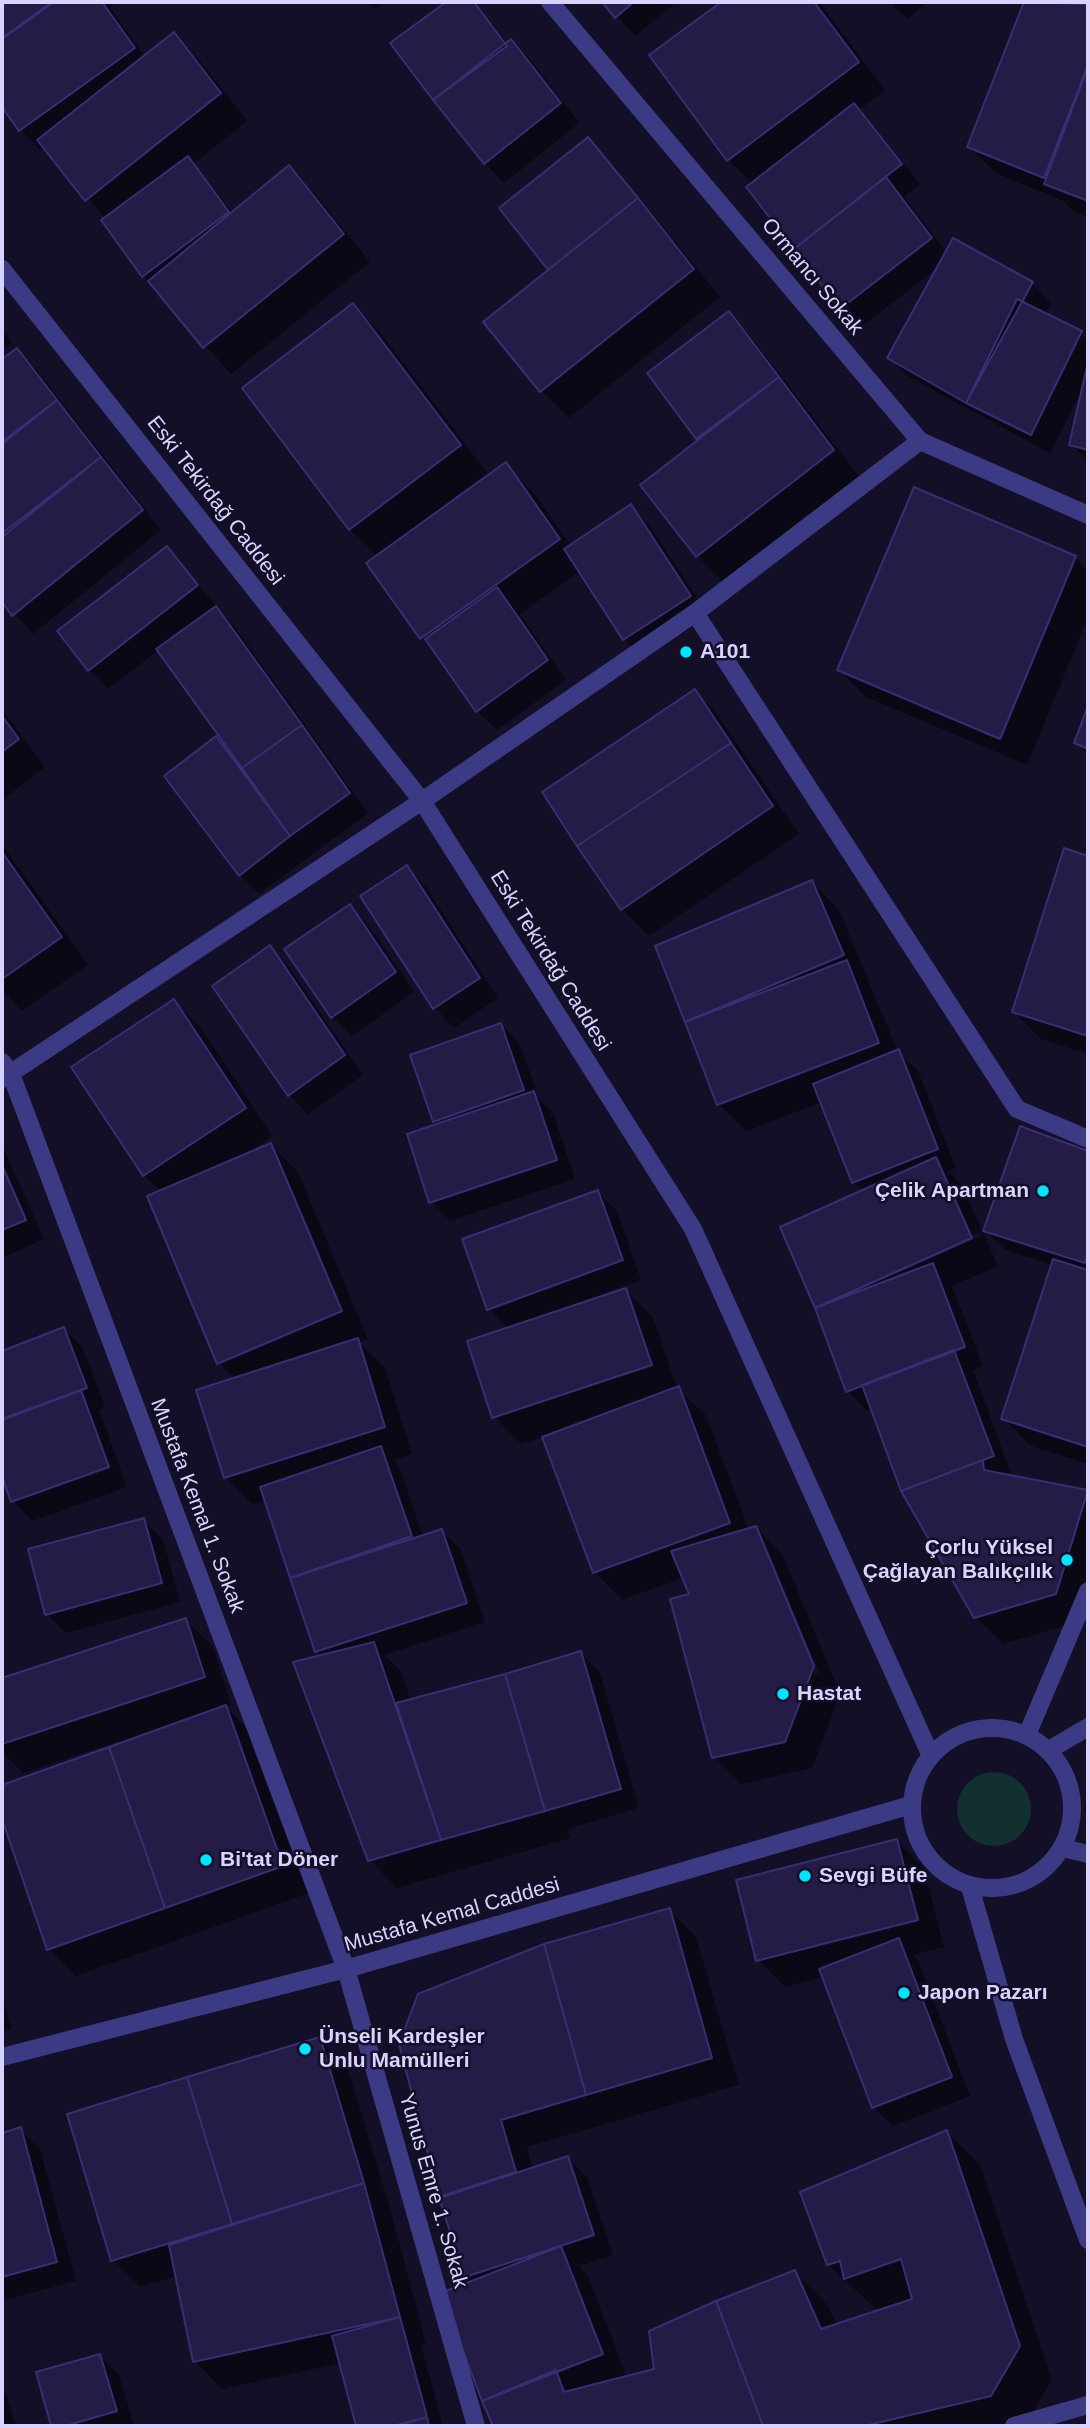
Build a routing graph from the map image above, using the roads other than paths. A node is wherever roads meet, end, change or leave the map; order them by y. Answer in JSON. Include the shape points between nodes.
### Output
{"nodes":[{"id":1,"x":550,"y":2,"type":"edge"},
{"id":2,"x":2,"y":269,"type":"edge"},
{"id":3,"x":920,"y":441,"type":"junction"},
{"id":4,"x":1088,"y":515,"type":"edge"},
{"id":5,"x":695,"y":613,"type":"junction"},
{"id":6,"x":422,"y":801,"type":"junction"},
{"id":7,"x":5,"y":1072,"type":"edge"},
{"id":8,"x":1088,"y":1139,"type":"edge"},
{"id":9,"x":1088,"y":1591,"type":"edge"},
{"id":10,"x":1088,"y":1727,"type":"edge"},
{"id":11,"x":1027,"y":1735,"type":"junction"},
{"id":12,"x":1049,"y":1750,"type":"junction"},
{"id":13,"x":931,"y":1756,"type":"junction"},
{"id":14,"x":911,"y":1805,"type":"junction"},
{"id":15,"x":1063,"y":1848,"type":"junction"},
{"id":16,"x":1088,"y":1854,"type":"edge"},
{"id":17,"x":970,"y":1887,"type":"junction"},
{"id":18,"x":346,"y":1969,"type":"junction"},
{"id":19,"x":2,"y":2057,"type":"edge"},
{"id":20,"x":1088,"y":2240,"type":"edge"},
{"id":21,"x":1088,"y":2405,"type":"edge"},
{"id":22,"x":476,"y":2426,"type":"edge"},
{"id":23,"x":1014,"y":2426,"type":"edge"}],
"edges":[{"from":1,"to":3,"type":"street","name":"Ormancı Sokak"},
{"from":2,"to":6,"type":"street","name":"Eski Tekirdağ Caddesi"},
{"from":3,"to":4,"type":"street","name":"Ormancı Sokak"},
{"from":3,"to":5,"type":"street"},
{"from":5,"to":6,"type":"street"},
{"from":5,"to":8,"type":"street","via":[[1017,1110]]},
{"from":6,"to":7,"type":"street"},
{"from":6,"to":13,"type":"street","name":"Eski Tekirdağ Caddesi","via":[[693,1229]]},
{"from":7,"to":18,"type":"street","name":"Mustafa Kemal 1. Sokak"},
{"from":9,"to":11,"type":"street"},
{"from":10,"to":12,"type":"street"},
{"from":11,"to":12,"type":"street"},
{"from":11,"to":13,"type":"street","via":[[1002,1727],[975,1729],[951,1739]]},
{"from":12,"to":15,"type":"street","via":[[1064,1772],[1072,1796],[1072,1823]]},
{"from":13,"to":14,"type":"street","via":[[917,1779]]},
{"from":14,"to":17,"type":"street","via":[[915,1832],[926,1856],[946,1875]]},
{"from":14,"to":18,"type":"street","name":"Mustafa Kemal Caddesi"},
{"from":15,"to":16,"type":"street"},
{"from":15,"to":17,"type":"street","via":[[1046,1869],[1023,1884],[997,1889]]},
{"from":17,"to":20,"type":"street","via":[[1014,2039]]},
{"from":18,"to":19,"type":"street","name":"Mustafa Kemal Caddesi"},
{"from":18,"to":22,"type":"street","name":"Yunus Emre 1. Sokak"},
{"from":21,"to":23,"type":"street"}]}
